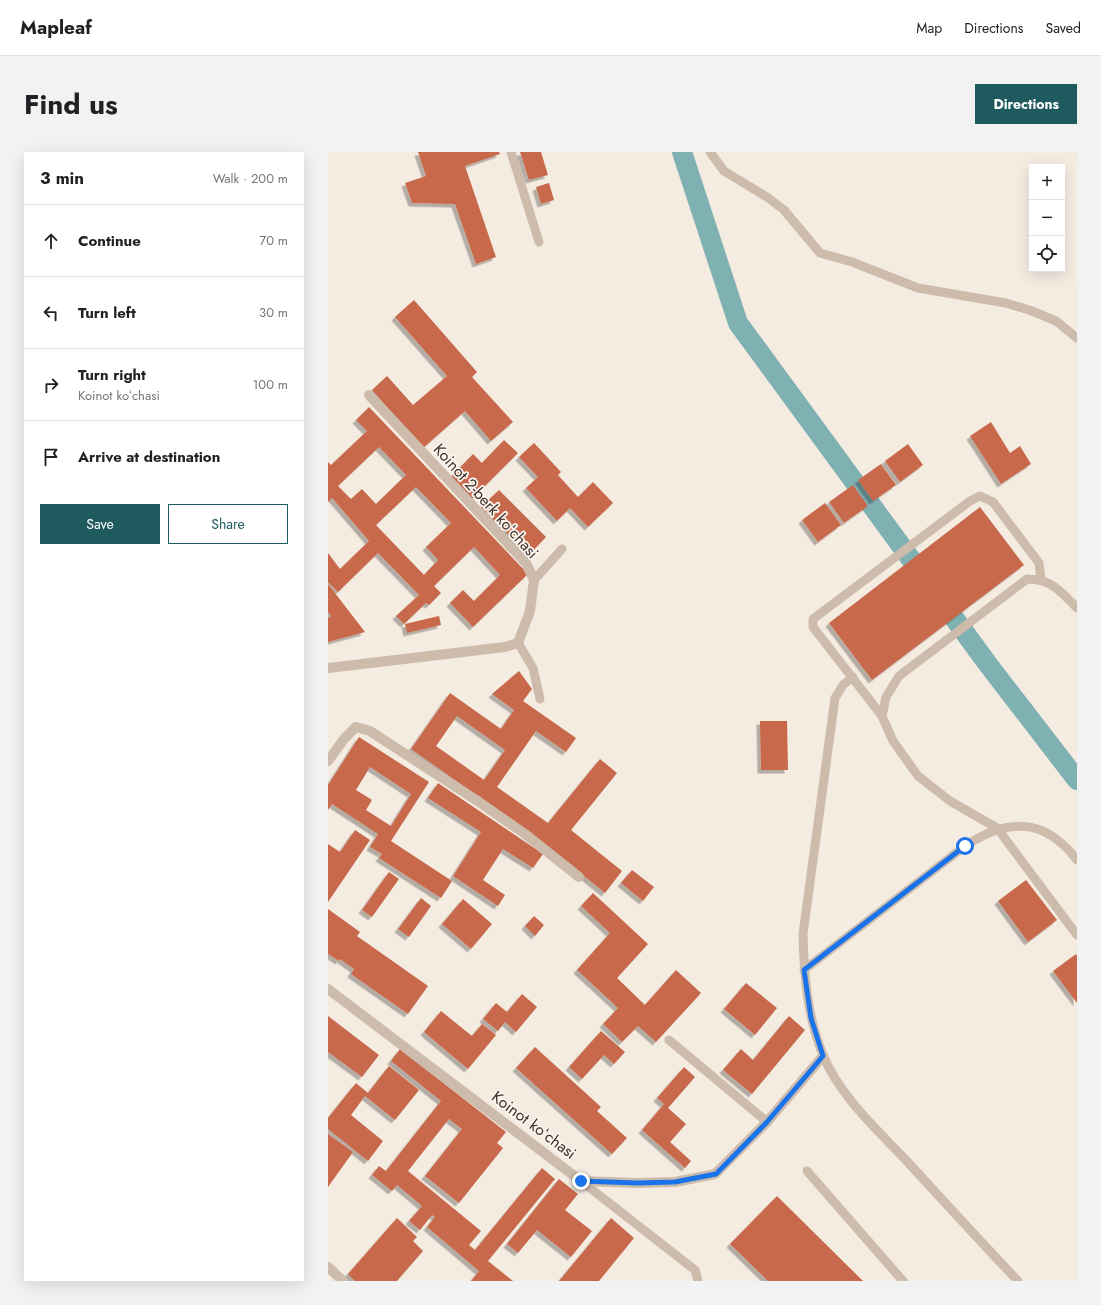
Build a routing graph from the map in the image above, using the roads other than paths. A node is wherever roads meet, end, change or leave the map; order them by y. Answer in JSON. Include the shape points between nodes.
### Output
{"nodes":[{"id":1,"x":511,"y":152,"type":"edge"},
{"id":2,"x":710,"y":152,"type":"edge"},
{"id":3,"x":539,"y":242,"type":"dead end"},
{"id":4,"x":1077,"y":338,"type":"edge"},
{"id":5,"x":369,"y":395,"type":"dead end"},
{"id":6,"x":562,"y":549,"type":"dead end"},
{"id":7,"x":1041,"y":579,"type":"junction"},
{"id":8,"x":534,"y":580,"type":"junction"},
{"id":9,"x":1077,"y":608,"type":"edge"},
{"id":10,"x":518,"y":643,"type":"junction"},
{"id":11,"x":328,"y":668,"type":"edge"},
{"id":12,"x":853,"y":678,"type":"junction"},
{"id":13,"x":540,"y":699,"type":"dead end"},
{"id":14,"x":882,"y":716,"type":"junction"},
{"id":15,"x":328,"y":761,"type":"edge"},
{"id":16,"x":997,"y":828,"type":"junction"},
{"id":17,"x":1077,"y":860,"type":"edge"},
{"id":18,"x":579,"y":877,"type":"dead end"},
{"id":19,"x":1077,"y":935,"type":"edge"},
{"id":20,"x":804,"y":970,"type":"junction"},
{"id":21,"x":328,"y":989,"type":"edge"},
{"id":22,"x":670,"y":1040,"type":"dead end"},
{"id":23,"x":823,"y":1056,"type":"junction"},
{"id":24,"x":767,"y":1122,"type":"junction"},
{"id":25,"x":807,"y":1171,"type":"dead end"},
{"id":26,"x":581,"y":1181,"type":"junction"},
{"id":27,"x":328,"y":1267,"type":"edge"},
{"id":28,"x":343,"y":1281,"type":"edge"},
{"id":29,"x":698,"y":1281,"type":"edge"},
{"id":30,"x":903,"y":1281,"type":"edge"},
{"id":31,"x":1018,"y":1281,"type":"edge"}],
"edges":[{"from":1,"to":3,"type":"lane"},
{"from":2,"to":4,"type":"lane","via":[[724,172],[784,210],[820,253],[852,262],[918,288],[1006,302],[1056,321]]},
{"from":5,"to":8,"type":"street","name":"Koinot 2-berk koʻchasi","via":[[526,563]]},
{"from":6,"to":8,"type":"lane"},
{"from":7,"to":9,"type":"lane","via":[[1058,590]]},
{"from":7,"to":12,"type":"lane","via":[[1039,563],[993,502],[980,496],[970,501],[813,619],[813,627]]},
{"from":7,"to":14,"type":"lane","via":[[1027,578],[899,676],[886,697]]},
{"from":8,"to":10,"type":"street","name":"Koinot 2-berk koʻchasi","via":[[530,610]]},
{"from":10,"to":11,"type":"street","via":[[505,648]]},
{"from":10,"to":13,"type":"lane","via":[[533,668]]},
{"from":12,"to":14,"type":"lane"},
{"from":12,"to":20,"type":"lane","via":[[843,685],[835,698],[803,934]]},
{"from":14,"to":16,"type":"lane","via":[[892,741],[918,776],[950,801]]},
{"from":15,"to":18,"type":"street","via":[[356,727],[370,731],[505,820]]},
{"from":16,"to":17,"type":"lane","via":[[1018,825],[1037,828],[1054,838]]},
{"from":16,"to":19,"type":"lane"},
{"from":16,"to":20,"type":"lane","via":[[965,846]]},
{"from":20,"to":23,"type":"lane","via":[[811,1018]]},
{"from":21,"to":26,"type":"street","name":"Koinot koʻchasi"},
{"from":22,"to":24,"type":"lane"},
{"from":23,"to":24,"type":"street","name":"Koinot koʻchasi"},
{"from":23,"to":31,"type":"lane","via":[[842,1088],[869,1121]]},
{"from":24,"to":26,"type":"street","name":"Koinot koʻchasi","via":[[716,1174],[675,1182]]},
{"from":25,"to":30,"type":"lane"},
{"from":26,"to":29,"type":"lane","via":[[695,1270]]},
{"from":27,"to":28,"type":"street"}]}
